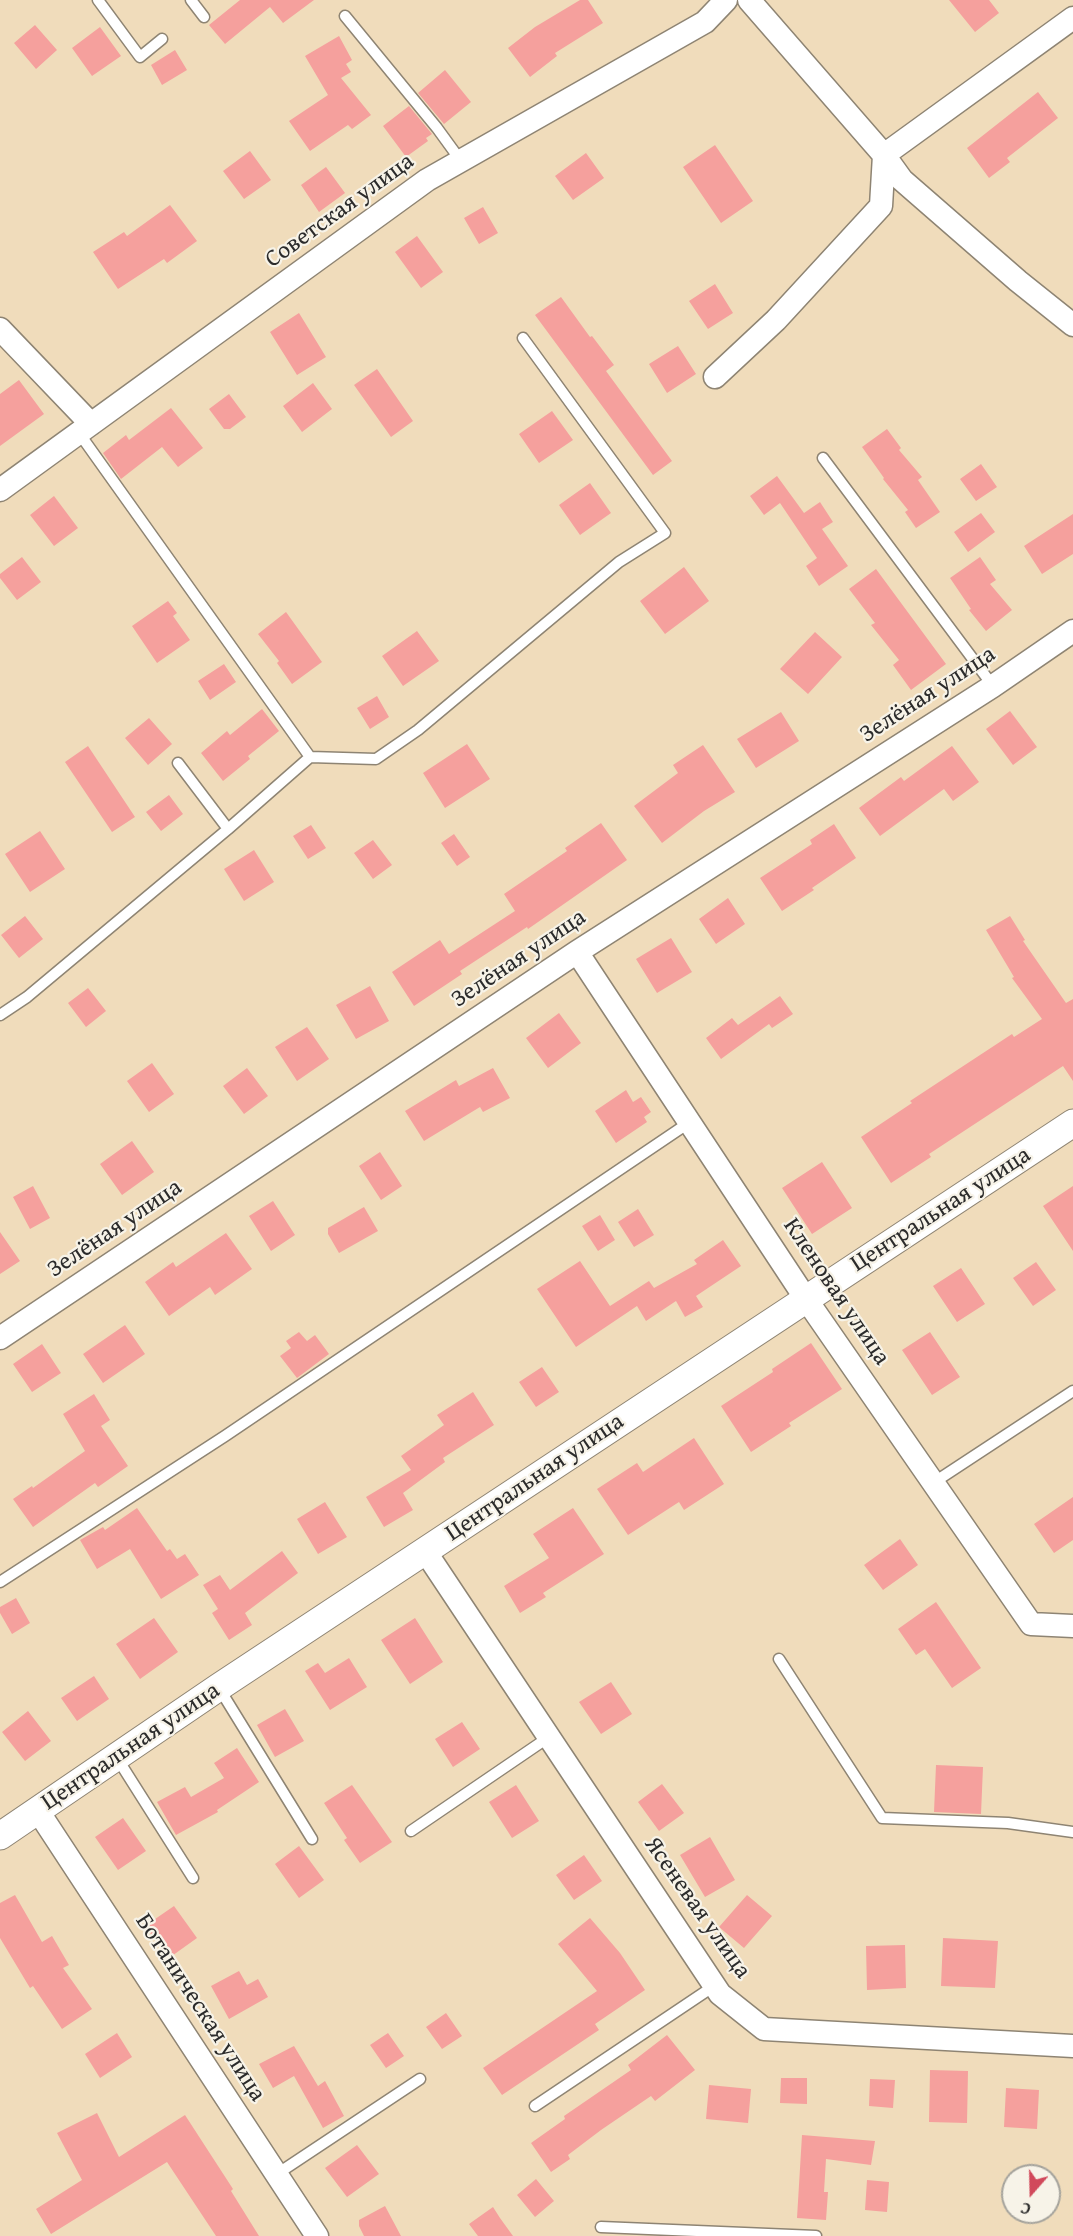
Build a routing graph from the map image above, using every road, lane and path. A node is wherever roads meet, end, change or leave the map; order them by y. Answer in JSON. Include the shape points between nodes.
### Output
{"nodes":[{"id":1,"x":98,"y":0,"type":"edge"},
{"id":2,"x":191,"y":0,"type":"edge"},
{"id":3,"x":726,"y":0,"type":"edge"},
{"id":4,"x":749,"y":0,"type":"edge"},
{"id":5,"x":345,"y":16,"type":"dead end"},
{"id":6,"x":204,"y":17,"type":"dead end"},
{"id":7,"x":1073,"y":18,"type":"edge"},
{"id":8,"x":162,"y":39,"type":"dead end"},
{"id":9,"x":884,"y":155,"type":"junction"},
{"id":10,"x":461,"y":160,"type":"junction"},
{"id":11,"x":1073,"y":325,"type":"edge"},
{"id":12,"x":0,"y":329,"type":"edge"},
{"id":13,"x":523,"y":338,"type":"dead end"},
{"id":14,"x":715,"y":377,"type":"dead end"},
{"id":15,"x":85,"y":428,"type":"junction"},
{"id":16,"x":823,"y":458,"type":"dead end"},
{"id":17,"x":0,"y":490,"type":"edge"},
{"id":18,"x":1073,"y":632,"type":"edge"},
{"id":19,"x":993,"y":686,"type":"junction"},
{"id":20,"x":310,"y":757,"type":"junction"},
{"id":21,"x":178,"y":763,"type":"dead end"},
{"id":22,"x":228,"y":829,"type":"junction"},
{"id":23,"x":578,"y":952,"type":"junction"},
{"id":24,"x":0,"y":1014,"type":"edge"},
{"id":25,"x":690,"y":1122,"type":"junction"},
{"id":26,"x":1073,"y":1123,"type":"edge"},
{"id":27,"x":806,"y":1299,"type":"junction"},
{"id":28,"x":0,"y":1338,"type":"edge"},
{"id":29,"x":1073,"y":1391,"type":"edge"},
{"id":30,"x":933,"y":1483,"type":"junction"},
{"id":31,"x":425,"y":1551,"type":"junction"},
{"id":32,"x":0,"y":1582,"type":"edge"},
{"id":33,"x":1073,"y":1626,"type":"edge"},
{"id":34,"x":779,"y":1659,"type":"dead end"},
{"id":35,"x":219,"y":1687,"type":"junction"},
{"id":36,"x":549,"y":1737,"type":"junction"},
{"id":37,"x":117,"y":1758,"type":"junction"},
{"id":38,"x":38,"y":1811,"type":"junction"},
{"id":39,"x":411,"y":1831,"type":"dead end"},
{"id":40,"x":1073,"y":1833,"type":"edge"},
{"id":41,"x":0,"y":1836,"type":"edge"},
{"id":42,"x":312,"y":1839,"type":"dead end"},
{"id":43,"x":193,"y":1878,"type":"dead end"},
{"id":44,"x":714,"y":1986,"type":"junction"},
{"id":45,"x":1073,"y":2046,"type":"edge"},
{"id":46,"x":420,"y":2079,"type":"dead end"},
{"id":47,"x":535,"y":2106,"type":"dead end"},
{"id":48,"x":277,"y":2174,"type":"junction"},
{"id":49,"x":602,"y":2227,"type":"dead end"},
{"id":50,"x":317,"y":2236,"type":"edge"},
{"id":51,"x":816,"y":2236,"type":"edge"}],
"edges":[{"from":1,"to":8,"type":"lane","via":[[140,57]]},
{"from":2,"to":6,"type":"lane"},
{"from":3,"to":10,"type":"street","name":"Советская улица","via":[[705,22]]},
{"from":4,"to":9,"type":"street"},
{"from":5,"to":10,"type":"lane"},
{"from":7,"to":9,"type":"street"},
{"from":9,"to":11,"type":"street","via":[[902,180]]},
{"from":9,"to":14,"type":"street","via":[[881,206],[776,320]]},
{"from":10,"to":15,"type":"street","name":"Советская улица"},
{"from":12,"to":15,"type":"street"},
{"from":13,"to":20,"type":"lane","via":[[665,533],[619,562],[418,730],[376,759]]},
{"from":15,"to":17,"type":"street","name":"Советская улица"},
{"from":15,"to":20,"type":"lane"},
{"from":16,"to":19,"type":"lane"},
{"from":18,"to":19,"type":"street","name":"Зелёная улица"},
{"from":19,"to":23,"type":"street","name":"Зелёная улица"},
{"from":20,"to":22,"type":"lane"},
{"from":21,"to":22,"type":"lane"},
{"from":22,"to":24,"type":"lane","via":[[27,997]]},
{"from":23,"to":25,"type":"street","name":"Кленовая улица"},
{"from":23,"to":28,"type":"street","name":"Зелёная улица"},
{"from":25,"to":27,"type":"street","name":"Кленовая улица"},
{"from":25,"to":32,"type":"lane","via":[[225,1436]]},
{"from":26,"to":27,"type":"street","name":"Центральная улица"},
{"from":27,"to":30,"type":"street","name":"Кленовая улица"},
{"from":27,"to":31,"type":"street","name":"Центральная улица"},
{"from":29,"to":30,"type":"lane"},
{"from":30,"to":33,"type":"street","name":"Кленовая улица","via":[[1030,1624]]},
{"from":31,"to":35,"type":"street","name":"Центральная улица"},
{"from":31,"to":36,"type":"street","name":"Ясеневая улица"},
{"from":34,"to":40,"type":"lane","via":[[882,1818],[1008,1823]]},
{"from":35,"to":37,"type":"street","name":"Центральная улица"},
{"from":35,"to":42,"type":"lane"},
{"from":36,"to":39,"type":"lane"},
{"from":36,"to":44,"type":"street","name":"Ясеневая улица"},
{"from":37,"to":38,"type":"street","name":"Центральная улица"},
{"from":37,"to":43,"type":"lane"},
{"from":38,"to":41,"type":"street","name":"Центральная улица"},
{"from":38,"to":48,"type":"street","name":"Ботаническая улица"},
{"from":44,"to":45,"type":"street","name":"Ясеневая улица","via":[[764,2029]]},
{"from":44,"to":47,"type":"lane"},
{"from":46,"to":48,"type":"lane"},
{"from":48,"to":50,"type":"street","name":"Ботаническая улица"},
{"from":49,"to":51,"type":"lane"}]}
